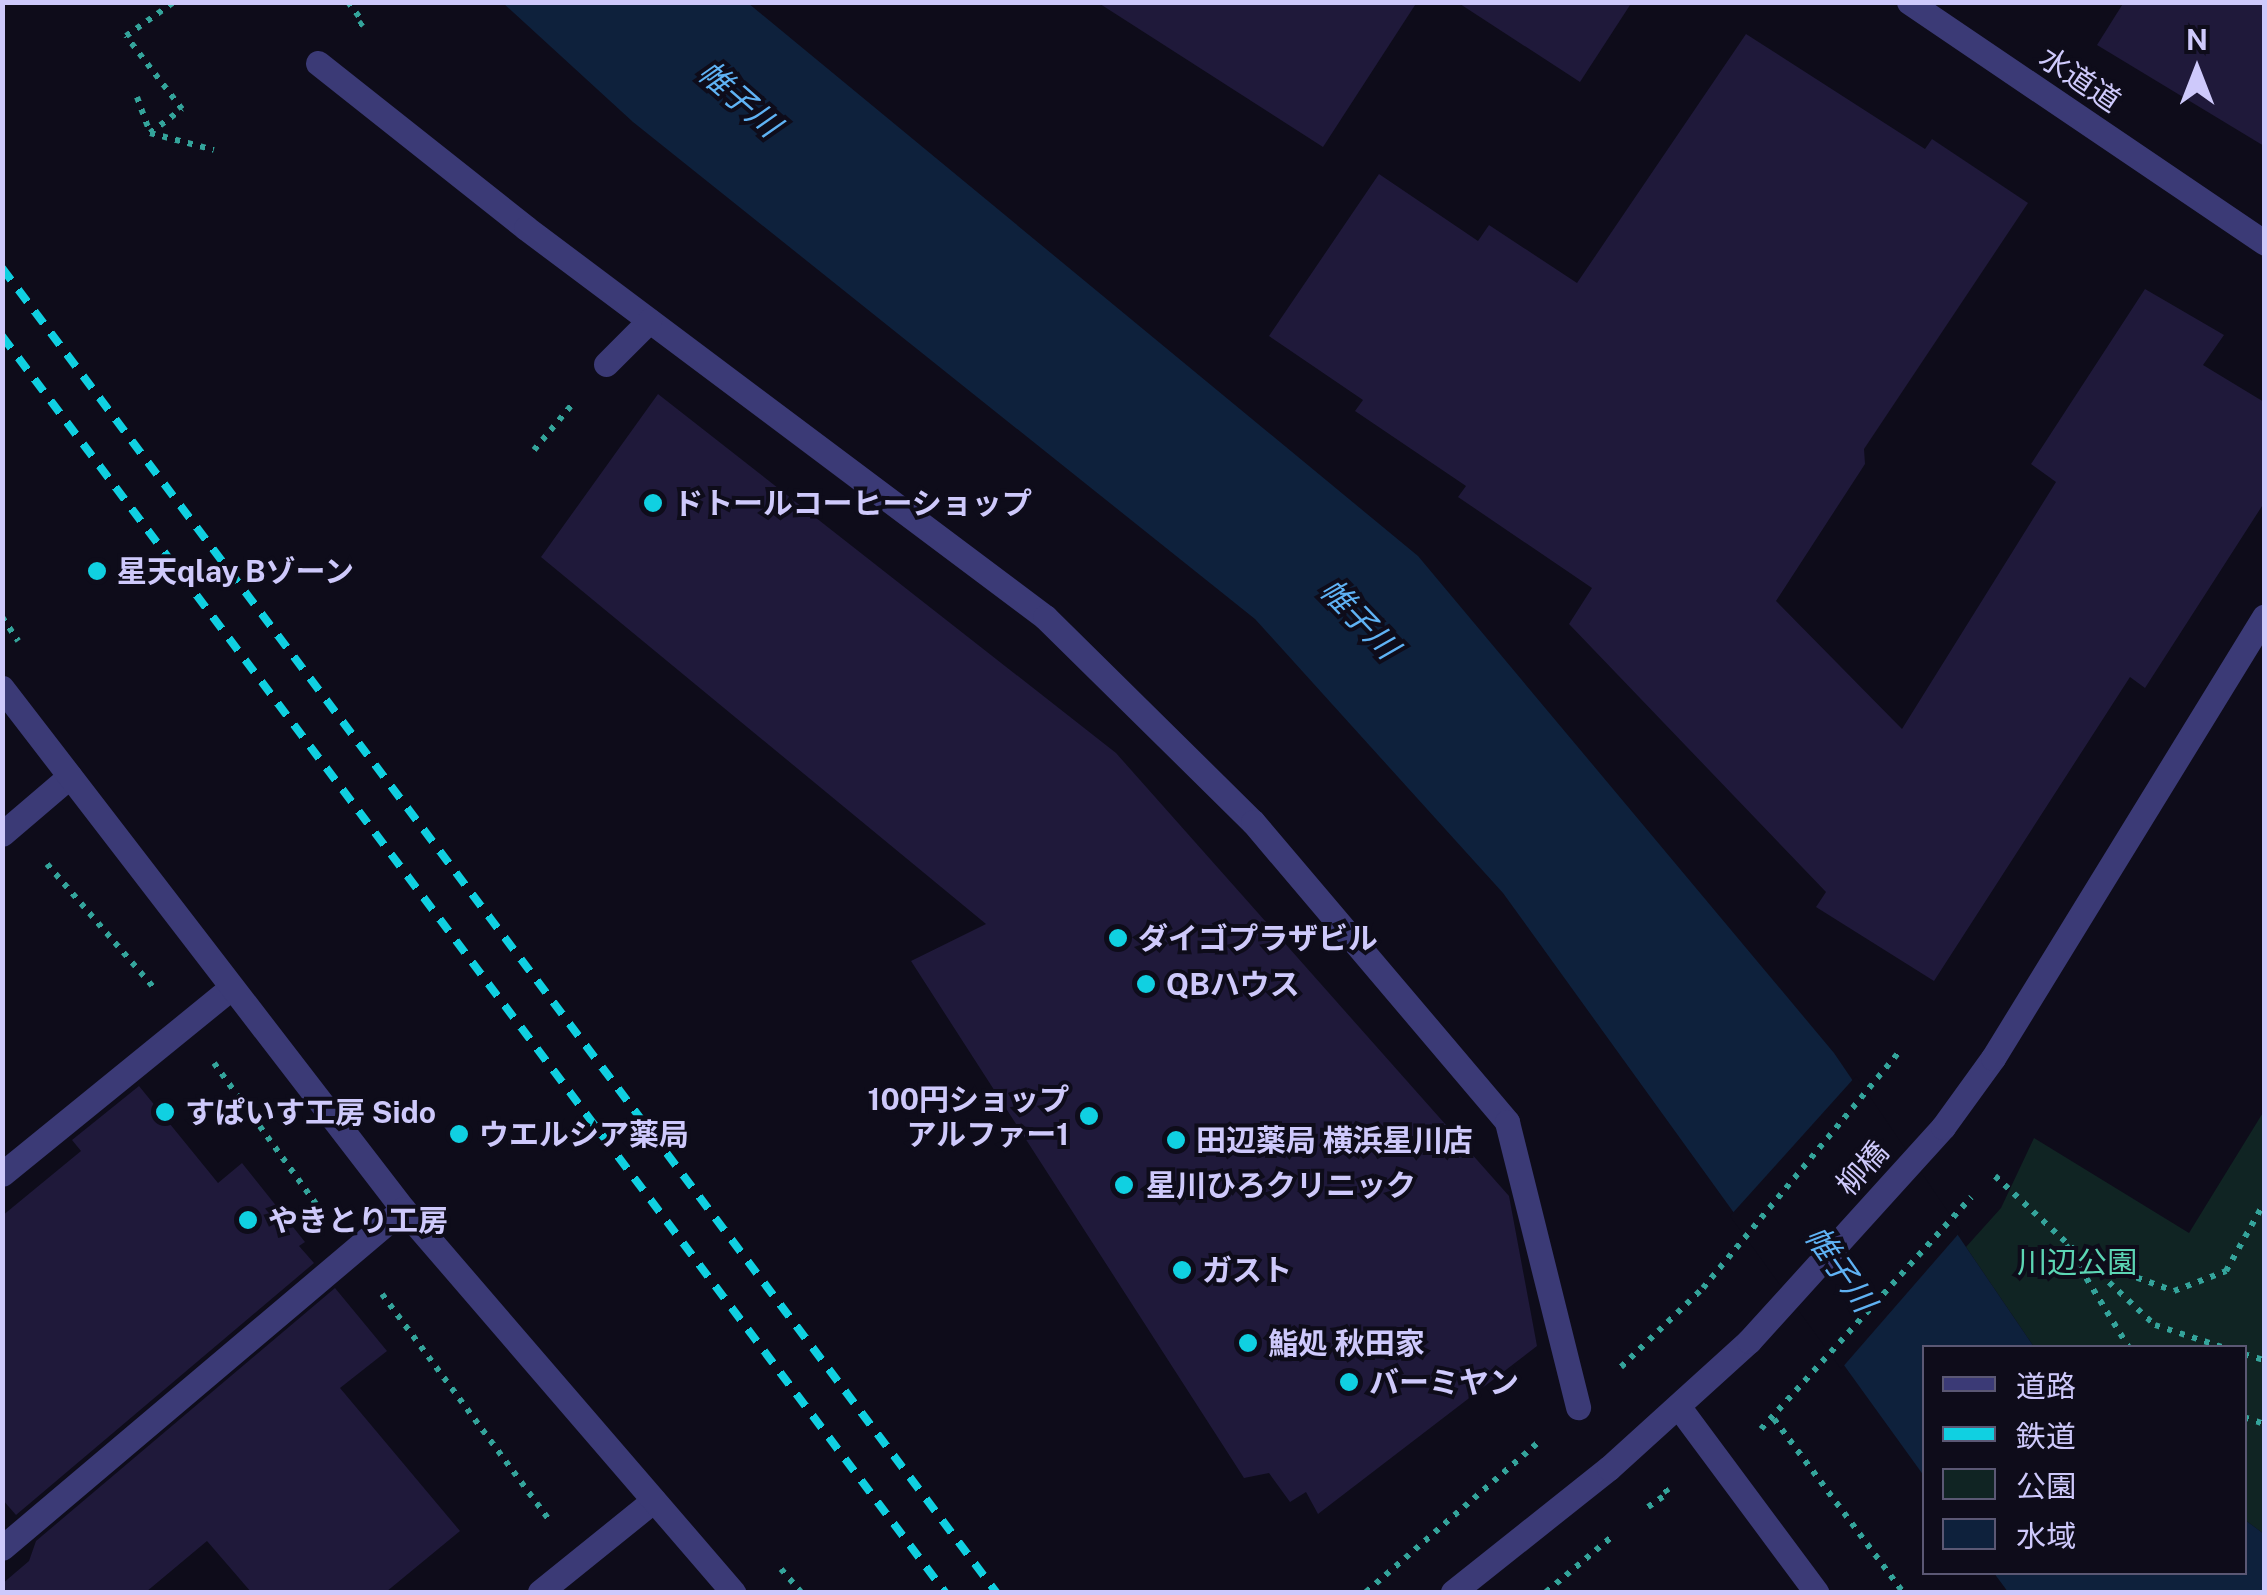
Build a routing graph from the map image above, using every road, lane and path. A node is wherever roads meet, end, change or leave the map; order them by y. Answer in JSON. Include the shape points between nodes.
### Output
{"nodes":[{"id":1,"x":174,"y":2,"type":"edge"},
{"id":2,"x":1910,"y":2,"type":"edge"},
{"id":3,"x":318,"y":63,"type":"dead end"},
{"id":4,"x":138,"y":96,"type":"dead end"},
{"id":5,"x":150,"y":133,"type":"junction"},
{"id":6,"x":214,"y":150,"type":"dead end"},
{"id":7,"x":2264,"y":242,"type":"edge"},
{"id":8,"x":649,"y":322,"type":"junction"},
{"id":9,"x":606,"y":364,"type":"joint"},
{"id":10,"x":534,"y":450,"type":"dead end"},
{"id":11,"x":2264,"y":617,"type":"edge"},
{"id":12,"x":2,"y":688,"type":"edge"},
{"id":13,"x":70,"y":776,"type":"junction"},
{"id":14,"x":8,"y":829,"type":"edge"},
{"id":15,"x":232,"y":986,"type":"junction"},
{"id":16,"x":186,"y":1025,"type":"junction"},
{"id":17,"x":1900,"y":1052,"type":"dead end"},
{"id":18,"x":2,"y":1174,"type":"edge"},
{"id":19,"x":1996,"y":1176,"type":"dead end"},
{"id":20,"x":1971,"y":1197,"type":"dead end"},
{"id":21,"x":2264,"y":1203,"type":"edge"},
{"id":22,"x":402,"y":1209,"type":"junction"},
{"id":23,"x":2060,"y":1236,"type":"junction"},
{"id":24,"x":351,"y":1252,"type":"junction"},
{"id":25,"x":2082,"y":1258,"type":"junction"},
{"id":26,"x":1702,"y":1288,"type":"dead end"},
{"id":27,"x":2127,"y":1345,"type":"edge"},
{"id":28,"x":2217,"y":1345,"type":"edge"},
{"id":29,"x":1791,"y":1400,"type":"dead end"},
{"id":30,"x":1678,"y":1406,"type":"junction"},
{"id":31,"x":1578,"y":1407,"type":"dead end"},
{"id":32,"x":1774,"y":1420,"type":"dead end"},
{"id":33,"x":654,"y":1500,"type":"junction"},
{"id":34,"x":2,"y":1548,"type":"edge"},
{"id":35,"x":580,"y":1561,"type":"junction"},
{"id":36,"x":540,"y":1592,"type":"edge"},
{"id":37,"x":733,"y":1592,"type":"edge"},
{"id":38,"x":1452,"y":1592,"type":"edge"},
{"id":39,"x":1816,"y":1592,"type":"edge"},
{"id":40,"x":1903,"y":1592,"type":"edge"}],
"edges":[{"from":1,"to":5,"type":"path","via":[[126,36],[182,109]]},
{"from":2,"to":7,"type":"street","name":"水道道"},
{"from":3,"to":8,"type":"street"},
{"from":4,"to":5,"type":"path"},
{"from":5,"to":6,"type":"path"},
{"from":8,"to":9,"type":"street"},
{"from":8,"to":31,"type":"street","via":[[1045,616],[1254,822],[1507,1122]]},
{"from":9,"to":10,"type":"path"},
{"from":11,"to":30,"type":"street","name":"柳橋","via":[[1994,1058],[1943,1127],[1749,1341]]},
{"from":12,"to":13,"type":"street"},
{"from":13,"to":14,"type":"street"},
{"from":13,"to":15,"type":"street"},
{"from":14,"to":16,"type":"path"},
{"from":15,"to":16,"type":"street"},
{"from":15,"to":22,"type":"street"},
{"from":16,"to":18,"type":"street"},
{"from":16,"to":24,"type":"path"},
{"from":17,"to":26,"type":"path"},
{"from":19,"to":23,"type":"path"},
{"from":20,"to":29,"type":"path"},
{"from":21,"to":25,"type":"path","via":[[2226,1271],[2174,1291]]},
{"from":22,"to":24,"type":"street"},
{"from":22,"to":33,"type":"street"},
{"from":23,"to":25,"type":"path"},
{"from":23,"to":27,"type":"path"},
{"from":24,"to":34,"type":"street"},
{"from":24,"to":35,"type":"path"},
{"from":25,"to":28,"type":"path","via":[[2155,1325]]},
{"from":30,"to":38,"type":"street","name":"柳橋"},
{"from":30,"to":39,"type":"street"},
{"from":32,"to":40,"type":"path"},
{"from":33,"to":35,"type":"street"},
{"from":33,"to":37,"type":"street"},
{"from":35,"to":36,"type":"street"}]}
